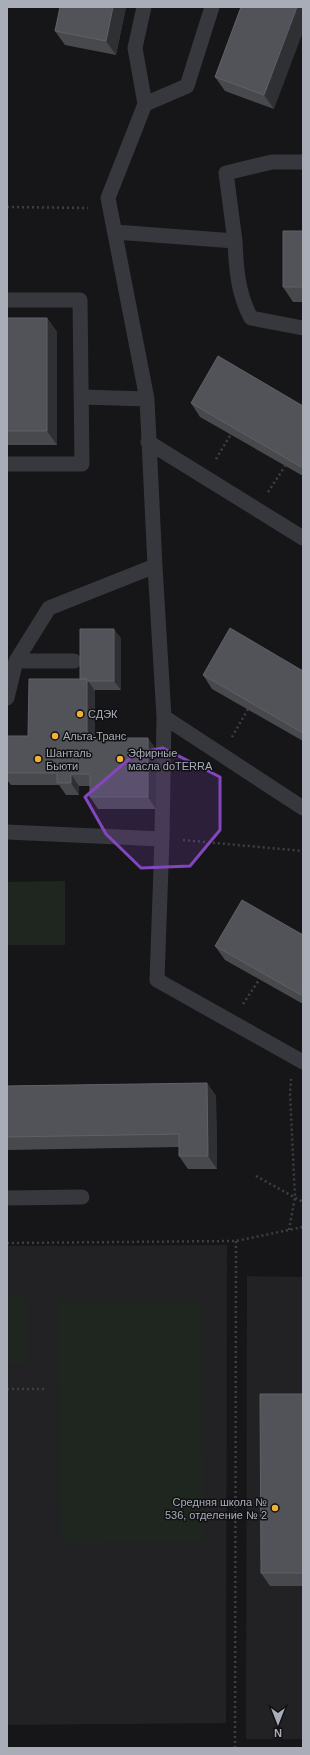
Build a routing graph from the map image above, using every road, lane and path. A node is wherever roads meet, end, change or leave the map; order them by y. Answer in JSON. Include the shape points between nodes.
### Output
{"nodes":[{"id":1,"x":144,"y":7,"type":"edge"},
{"id":2,"x":212,"y":7,"type":"edge"},
{"id":3,"x":145,"y":104,"type":"junction"},
{"id":4,"x":303,"y":162,"type":"edge"},
{"id":5,"x":108,"y":198,"type":"junction"},
{"id":6,"x":7,"y":207,"type":"edge"},
{"id":7,"x":115,"y":232,"type":"junction"},
{"id":8,"x":235,"y":241,"type":"junction"},
{"id":9,"x":7,"y":300,"type":"edge"},
{"id":10,"x":303,"y":328,"type":"edge"},
{"id":11,"x":82,"y":397,"type":"junction"},
{"id":12,"x":147,"y":399,"type":"junction"},
{"id":13,"x":231,"y":434,"type":"edge"},
{"id":14,"x":148,"y":442,"type":"junction"},
{"id":15,"x":7,"y":464,"type":"edge"},
{"id":16,"x":285,"y":466,"type":"edge"},
{"id":17,"x":205,"y":478,"type":"junction"},
{"id":18,"x":257,"y":509,"type":"junction"},
{"id":19,"x":303,"y":538,"type":"edge"},
{"id":20,"x":155,"y":566,"type":"junction"},
{"id":21,"x":16,"y":660,"type":"junction"},
{"id":22,"x":74,"y":660,"type":"dead end"},
{"id":23,"x":7,"y":698,"type":"edge"},
{"id":24,"x":248,"y":709,"type":"edge"},
{"id":25,"x":164,"y":717,"type":"junction"},
{"id":26,"x":222,"y":754,"type":"junction"},
{"id":27,"x":303,"y":808,"type":"edge"},
{"id":28,"x":7,"y":832,"type":"edge"},
{"id":29,"x":162,"y":839,"type":"junction"},
{"id":30,"x":303,"y":851,"type":"edge"},
{"id":31,"x":259,"y":980,"type":"edge"},
{"id":32,"x":231,"y":1023,"type":"junction"},
{"id":33,"x":303,"y":1062,"type":"edge"},
{"id":34,"x":290,"y":1093,"type":"dead end"},
{"id":35,"x":256,"y":1176,"type":"dead end"},
{"id":36,"x":82,"y":1197,"type":"dead end"},
{"id":37,"x":295,"y":1197,"type":"junction"},
{"id":38,"x":7,"y":1198,"type":"edge"},
{"id":39,"x":303,"y":1202,"type":"edge"},
{"id":40,"x":303,"y":1227,"type":"edge"},
{"id":41,"x":289,"y":1230,"type":"junction"},
{"id":42,"x":236,"y":1241,"type":"junction"},
{"id":43,"x":7,"y":1243,"type":"edge"},
{"id":44,"x":7,"y":1389,"type":"edge"},
{"id":45,"x":45,"y":1389,"type":"dead end"},
{"id":46,"x":235,"y":1748,"type":"edge"}],
"edges":[{"from":1,"to":3,"type":"lane","via":[[135,48]]},
{"from":2,"to":3,"type":"lane","via":[[187,86]]},
{"from":3,"to":5,"type":"lane"},
{"from":4,"to":8,"type":"lane","via":[[272,162],[226,173]]},
{"from":5,"to":6,"type":"path","via":[[89,208]]},
{"from":5,"to":7,"type":"lane"},
{"from":7,"to":8,"type":"lane"},
{"from":7,"to":12,"type":"lane"},
{"from":8,"to":10,"type":"lane","via":[[237,277],[251,318]]},
{"from":9,"to":11,"type":"lane","via":[[80,300]]},
{"from":11,"to":12,"type":"lane"},
{"from":11,"to":15,"type":"lane","via":[[82,464]]},
{"from":12,"to":14,"type":"lane"},
{"from":13,"to":17,"type":"path"},
{"from":14,"to":17,"type":"lane"},
{"from":14,"to":20,"type":"lane"},
{"from":16,"to":18,"type":"path"},
{"from":17,"to":18,"type":"lane"},
{"from":18,"to":19,"type":"lane"},
{"from":20,"to":21,"type":"lane","via":[[49,608]]},
{"from":20,"to":25,"type":"lane"},
{"from":21,"to":22,"type":"lane"},
{"from":21,"to":23,"type":"lane"},
{"from":24,"to":26,"type":"path"},
{"from":25,"to":26,"type":"lane"},
{"from":25,"to":29,"type":"lane"},
{"from":26,"to":27,"type":"lane"},
{"from":28,"to":29,"type":"lane"},
{"from":29,"to":30,"type":"path"},
{"from":29,"to":32,"type":"lane","via":[[157,980]]},
{"from":31,"to":32,"type":"path"},
{"from":32,"to":33,"type":"lane"},
{"from":34,"to":37,"type":"path"},
{"from":35,"to":37,"type":"path"},
{"from":36,"to":38,"type":"lane"},
{"from":37,"to":39,"type":"path"},
{"from":37,"to":41,"type":"path"},
{"from":40,"to":41,"type":"path"},
{"from":41,"to":42,"type":"path"},
{"from":42,"to":43,"type":"path"},
{"from":42,"to":46,"type":"path"},
{"from":44,"to":45,"type":"path"}]}
